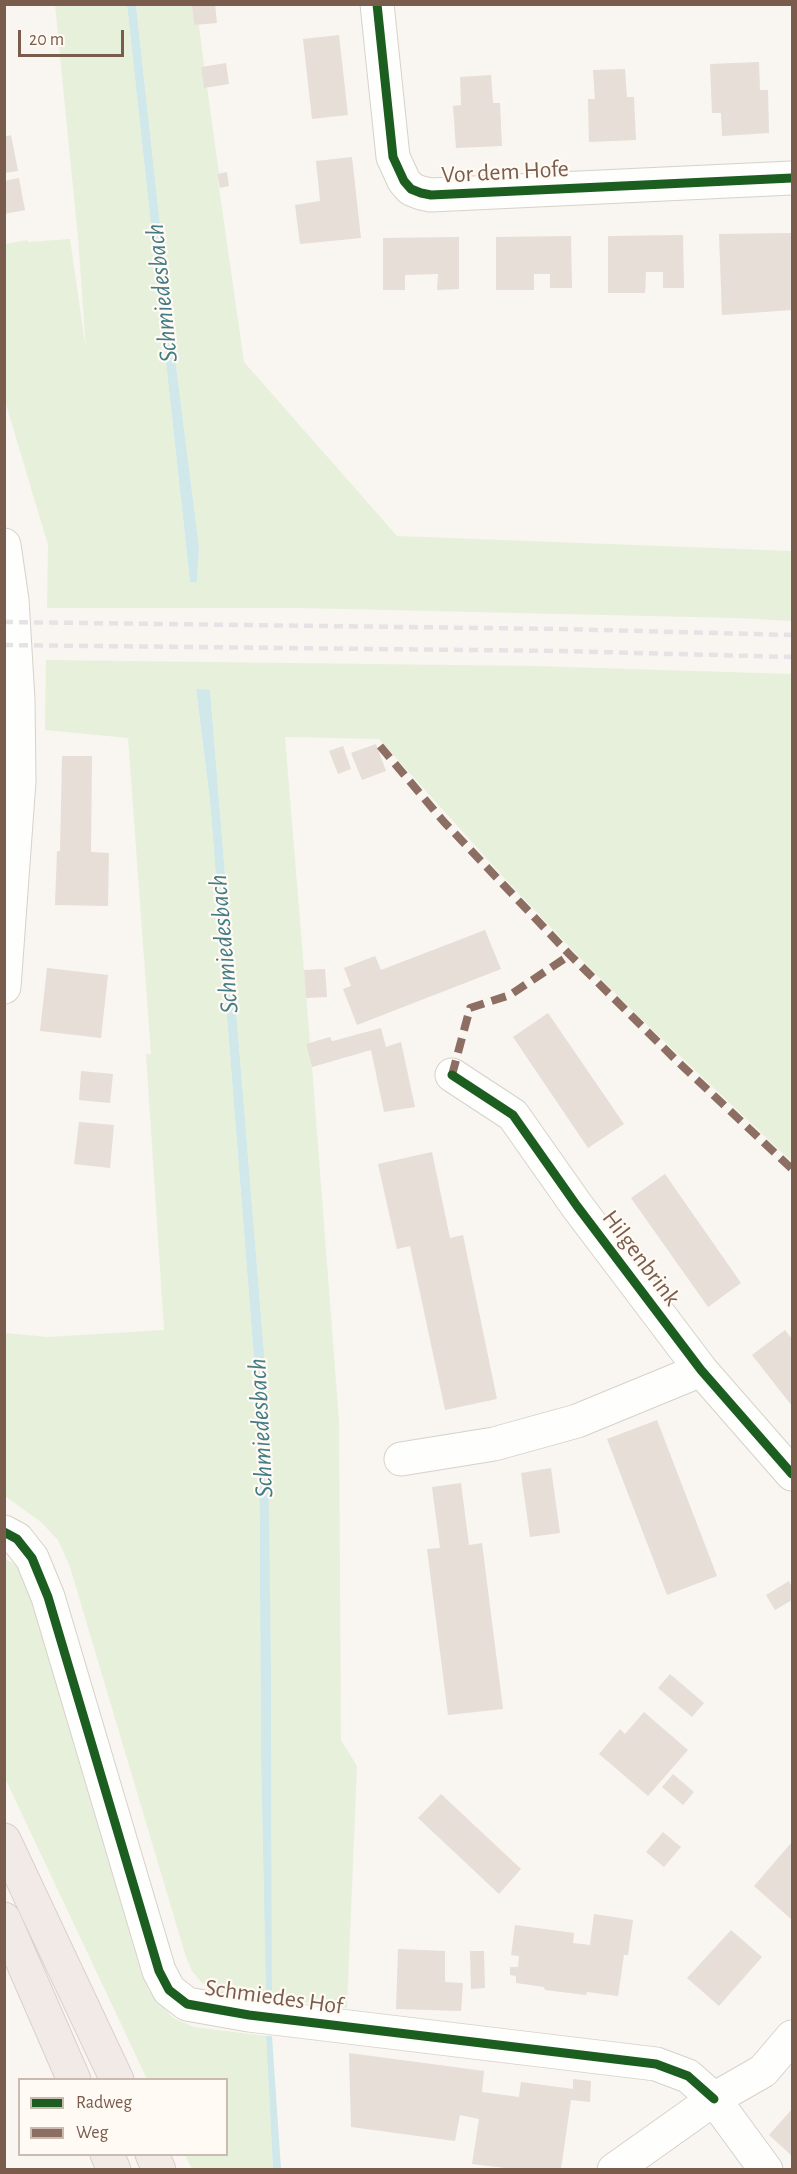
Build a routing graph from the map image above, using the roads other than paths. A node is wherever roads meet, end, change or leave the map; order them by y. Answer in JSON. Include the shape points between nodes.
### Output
{"nodes":[{"id":1,"x":377,"y":4,"type":"edge"},
{"id":2,"x":792,"y":178,"type":"edge"},
{"id":3,"x":4,"y":545,"type":"edge"},
{"id":4,"x":4,"y":987,"type":"edge"},
{"id":5,"x":452,"y":1075,"type":"dead end"},
{"id":6,"x":701,"y":1370,"type":"junction"},
{"id":7,"x":402,"y":1458,"type":"dead end"},
{"id":8,"x":792,"y":1474,"type":"edge"},
{"id":9,"x":4,"y":1532,"type":"edge"},
{"id":10,"x":4,"y":1840,"type":"edge"},
{"id":11,"x":4,"y":1919,"type":"edge"},
{"id":12,"x":792,"y":2037,"type":"edge"},
{"id":13,"x":74,"y":2078,"type":"edge"},
{"id":14,"x":117,"y":2078,"type":"edge"},
{"id":15,"x":714,"y":2099,"type":"junction"},
{"id":16,"x":614,"y":2169,"type":"edge"},
{"id":17,"x":766,"y":2169,"type":"edge"}],
"edges":[{"from":1,"to":2,"type":"street","name":"Vor dem Hofe","via":[[393,157],[411,189],[431,195]]},
{"from":3,"to":4,"type":"street","via":[[18,700],[19,781]]},
{"from":5,"to":6,"type":"street","name":"Hilgenbrink","via":[[513,1115]]},
{"from":6,"to":7,"type":"street","via":[[577,1421],[494,1444]]},
{"from":6,"to":8,"type":"street","name":"Hilgenbrink"},
{"from":9,"to":15,"type":"street","name":"Schmiedes Hof","via":[[17,1539],[32,1558],[48,1597],[159,1971],[169,1990],[187,2004],[265,2017],[656,2064],[688,2076]]},
{"from":10,"to":14,"type":"highway"},
{"from":11,"to":13,"type":"highway"},
{"from":12,"to":15,"type":"street","via":[[763,2071]]},
{"from":15,"to":16,"type":"street"},
{"from":15,"to":17,"type":"street","name":"Schmiedes Hof"}]}
